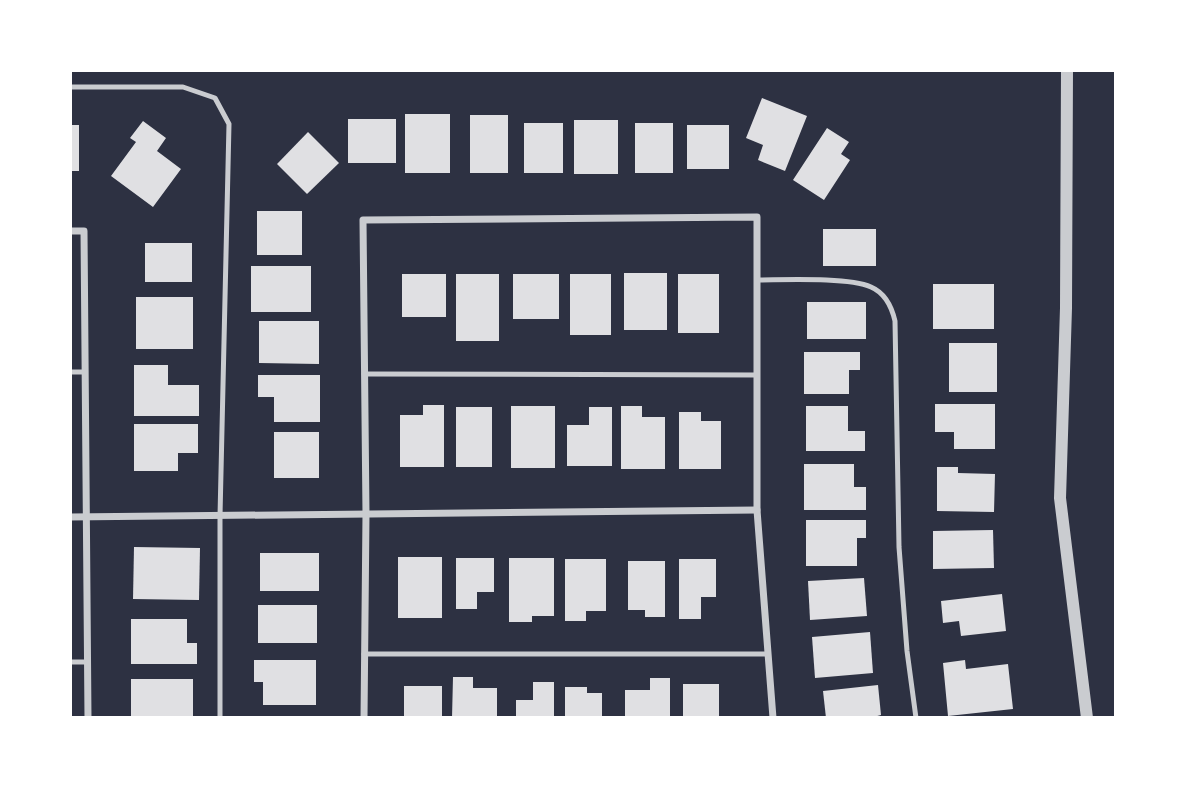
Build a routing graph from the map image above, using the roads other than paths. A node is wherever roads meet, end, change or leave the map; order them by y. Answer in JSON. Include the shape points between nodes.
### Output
{"nodes":[{"id":1,"x":1066,"y":70,"type":"edge"},
{"id":2,"x":70,"y":87,"type":"edge"},
{"id":3,"x":70,"y":231,"type":"edge"},
{"id":4,"x":757,"y":280,"type":"junction"},
{"id":5,"x":70,"y":372,"type":"edge"},
{"id":6,"x":85,"y":372,"type":"junction"},
{"id":7,"x":364,"y":373,"type":"junction"},
{"id":8,"x":757,"y":374,"type":"junction"},
{"id":9,"x":757,"y":510,"type":"junction"},
{"id":10,"x":366,"y":514,"type":"junction"},
{"id":11,"x":220,"y":516,"type":"junction"},
{"id":12,"x":70,"y":517,"type":"edge"},
{"id":13,"x":86,"y":517,"type":"junction"},
{"id":14,"x":364,"y":654,"type":"junction"},
{"id":15,"x":768,"y":654,"type":"junction"},
{"id":16,"x":70,"y":662,"type":"edge"},
{"id":17,"x":88,"y":662,"type":"junction"},
{"id":18,"x":88,"y":718,"type":"edge"},
{"id":19,"x":220,"y":718,"type":"edge"},
{"id":20,"x":364,"y":718,"type":"edge"},
{"id":21,"x":773,"y":718,"type":"edge"},
{"id":22,"x":916,"y":718,"type":"edge"},
{"id":23,"x":1087,"y":718,"type":"edge"}],
"edges":[{"from":1,"to":23,"type":"street","via":[[1060,498]]},
{"from":2,"to":11,"type":"lane","via":[[183,87],[215,99],[229,124]]},
{"from":3,"to":6,"type":"street","via":[[84,231]]},
{"from":4,"to":7,"type":"street","via":[[757,217],[362,219]]},
{"from":4,"to":8,"type":"street"},
{"from":4,"to":22,"type":"lane","via":[[848,282],[871,287],[892,308],[900,547]]},
{"from":5,"to":6,"type":"lane"},
{"from":6,"to":13,"type":"street"},
{"from":7,"to":8,"type":"lane"},
{"from":7,"to":10,"type":"street"},
{"from":8,"to":9,"type":"street"},
{"from":9,"to":10,"type":"street"},
{"from":9,"to":15,"type":"street"},
{"from":10,"to":11,"type":"street"},
{"from":10,"to":14,"type":"street"},
{"from":11,"to":13,"type":"street"},
{"from":11,"to":19,"type":"lane"},
{"from":12,"to":13,"type":"street"},
{"from":13,"to":17,"type":"street"},
{"from":14,"to":15,"type":"lane"},
{"from":14,"to":20,"type":"street"},
{"from":15,"to":21,"type":"street"},
{"from":16,"to":17,"type":"lane"},
{"from":17,"to":18,"type":"street"}]}
